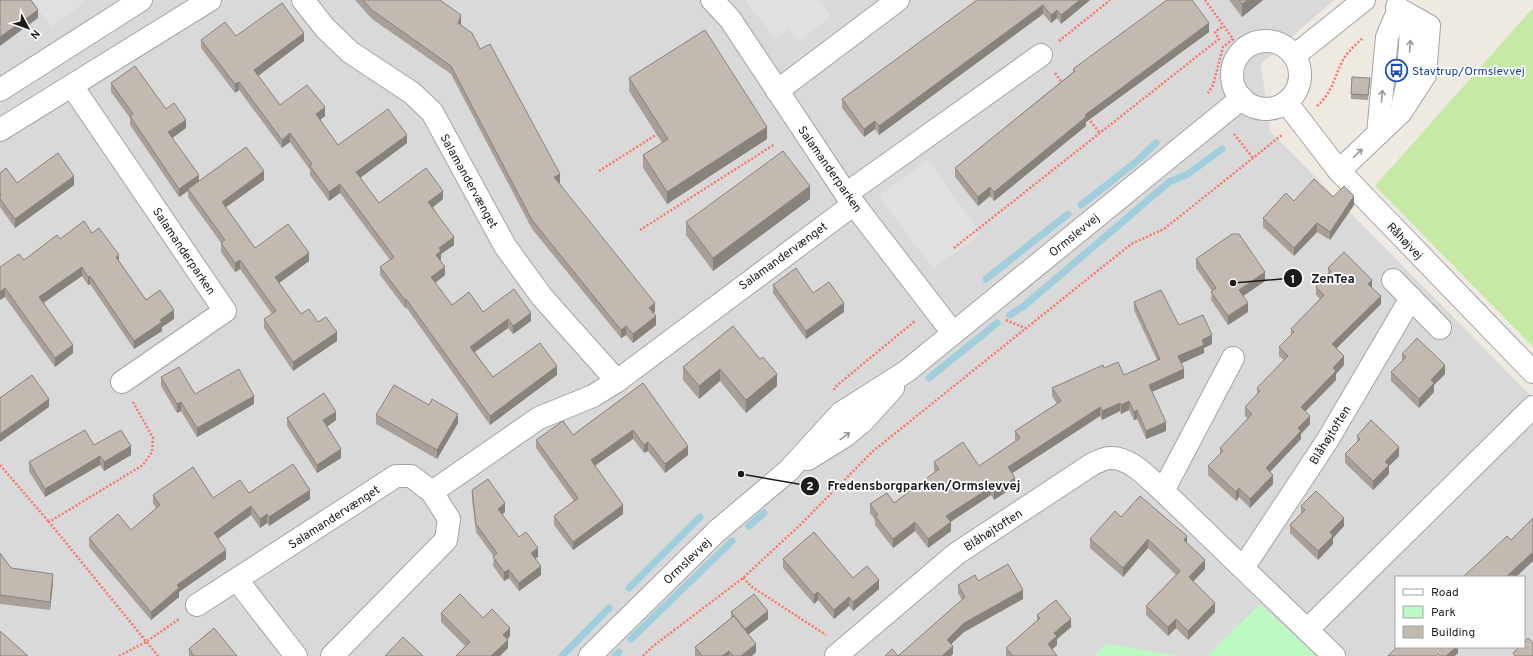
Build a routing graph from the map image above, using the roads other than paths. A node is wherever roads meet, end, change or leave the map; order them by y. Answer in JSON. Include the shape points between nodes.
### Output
{"nodes":[{"id":1,"x":141,"y":0,"type":"edge"},
{"id":2,"x":210,"y":0,"type":"edge"},
{"id":3,"x":303,"y":0,"type":"edge"},
{"id":4,"x":712,"y":0,"type":"edge"},
{"id":5,"x":898,"y":0,"type":"edge"},
{"id":6,"x":1364,"y":0,"type":"edge"},
{"id":7,"x":1395,"y":4,"type":"edge"},
{"id":8,"x":1041,"y":55,"type":"road end"},
{"id":9,"x":1294,"y":56,"type":"junction"},
{"id":10,"x":72,"y":86,"type":"junction"},
{"id":11,"x":0,"y":90,"type":"edge"},
{"id":12,"x":777,"y":92,"type":"junction"},
{"id":13,"x":1242,"y":98,"type":"junction"},
{"id":14,"x":1286,"y":102,"type":"junction"},
{"id":15,"x":0,"y":130,"type":"edge"},
{"id":16,"x":1378,"y":134,"type":"junction"},
{"id":17,"x":1339,"y":171,"type":"junction"},
{"id":18,"x":850,"y":199,"type":"junction"},
{"id":19,"x":1393,"y":280,"type":"dead end"},
{"id":20,"x":1411,"y":298,"type":"junction"},
{"id":21,"x":1440,"y":328,"type":"dead end"},
{"id":22,"x":953,"y":333,"type":"junction"},
{"id":23,"x":1233,"y":358,"type":"dead end"},
{"id":24,"x":1533,"y":372,"type":"edge"},
{"id":25,"x":617,"y":381,"type":"junction"},
{"id":26,"x":122,"y":382,"type":"road end"},
{"id":27,"x":1533,"y":407,"type":"edge"},
{"id":28,"x":1163,"y":490,"type":"junction"},
{"id":29,"x":432,"y":492,"type":"junction"},
{"id":30,"x":1243,"y":568,"type":"junction"},
{"id":31,"x":237,"y":580,"type":"junction"},
{"id":32,"x":197,"y":605,"type":"road end"},
{"id":33,"x":1307,"y":630,"type":"junction"},
{"id":34,"x":840,"y":652,"type":"edge"},
{"id":35,"x":296,"y":656,"type":"edge"},
{"id":36,"x":332,"y":656,"type":"edge"},
{"id":37,"x":590,"y":656,"type":"edge"},
{"id":38,"x":1334,"y":656,"type":"edge"}],
"edges":[{"from":1,"to":11,"type":"street"},
{"from":2,"to":10,"type":"street"},
{"from":3,"to":25,"type":"street","name":"Salamandervænget","via":[[324,28],[350,52],[412,92],[432,112],[505,246],[542,297]]},
{"from":4,"to":12,"type":"street","name":"Salamanderparken","via":[[730,19]]},
{"from":5,"to":12,"type":"street"},
{"from":6,"to":9,"type":"street"},
{"from":16,"to":7,"type":"street","one_way":true,"via":[[1387,37]]},
{"from":16,"to":7,"type":"street","one_way":true,"via":[[1400,112],[1425,75],[1429,26]]},
{"from":8,"to":18,"type":"street","name":"Salamandervænget"},
{"from":9,"to":13,"type":"street","via":[[1288,48],[1269,41],[1259,42],[1241,52],[1234,65],[1233,80]]},
{"from":9,"to":14,"type":"street","via":[[1300,80],[1297,89]]},
{"from":10,"to":15,"type":"street"},
{"from":10,"to":26,"type":"street","name":"Salamanderparken","via":[[225,311]]},
{"from":12,"to":18,"type":"street","name":"Salamanderparken"},
{"from":13,"to":14,"type":"street","via":[[1249,104],[1263,108],[1278,107]]},
{"from":13,"to":22,"type":"street","name":"Ormslevvej"},
{"from":14,"to":17,"type":"street","name":"Råhøjvej"},
{"from":17,"to":16,"type":"street","one_way":true},
{"from":17,"to":24,"type":"street","name":"Råhøjvej"},
{"from":18,"to":22,"type":"street","name":"Salamanderparken"},
{"from":18,"to":25,"type":"street","name":"Salamandervænget"},
{"from":19,"to":20,"type":"street"},
{"from":20,"to":21,"type":"street"},
{"from":20,"to":30,"type":"street","name":"Blåhøjtoften","via":[[1327,441]]},
{"from":22,"to":37,"type":"street","name":"Ormslevvej","via":[[907,371],[863,421],[845,436],[788,470],[718,531]]},
{"from":23,"to":28,"type":"street"},
{"from":25,"to":29,"type":"street","name":"Salamandervænget","via":[[593,396],[539,418]]},
{"from":27,"to":33,"type":"street"},
{"from":28,"to":30,"type":"street","name":"Blåhøjtoften"},
{"from":28,"to":34,"type":"street","name":"Blåhøjtoften","via":[[1134,466],[1120,459],[1109,458],[1094,463],[956,554]]},
{"from":29,"to":31,"type":"street","name":"Salamandervænget","via":[[411,476],[396,476]]},
{"from":29,"to":36,"type":"street","name":"Salamandervænget","via":[[449,519],[446,540]]},
{"from":30,"to":33,"type":"street","name":"Blåhøjtoften"},
{"from":31,"to":32,"type":"street","name":"Salamandervænget"},
{"from":31,"to":35,"type":"street"},
{"from":33,"to":38,"type":"street","name":"Blåhøjtoften"}]}
